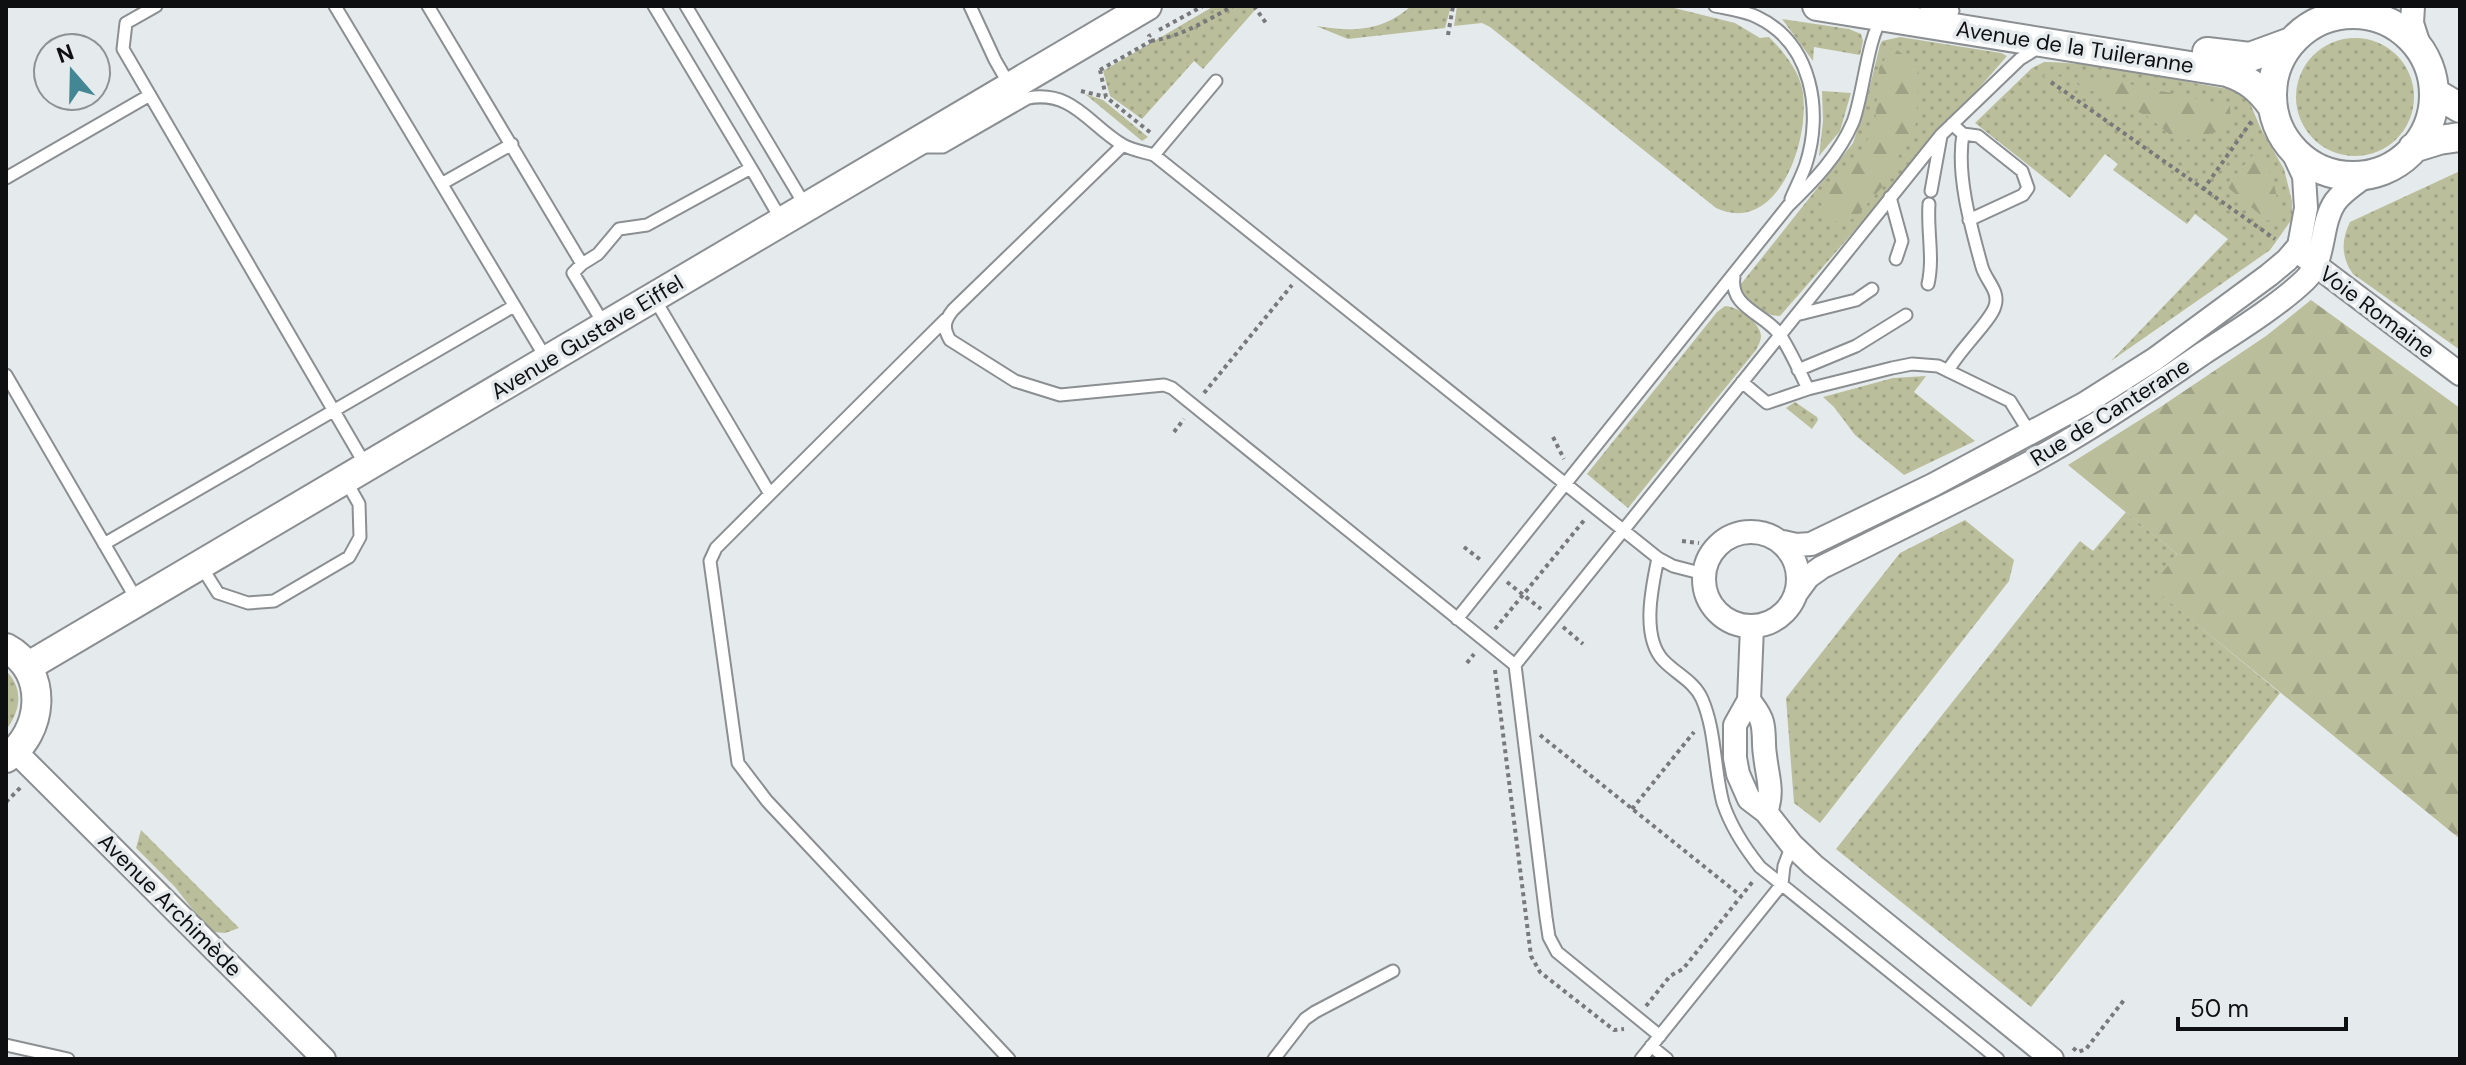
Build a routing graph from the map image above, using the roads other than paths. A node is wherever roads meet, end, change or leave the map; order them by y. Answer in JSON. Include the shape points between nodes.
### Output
{"nodes":[{"id":1,"x":156,"y":6,"type":"edge"},
{"id":2,"x":335,"y":6,"type":"edge"},
{"id":3,"x":428,"y":6,"type":"edge"},
{"id":4,"x":654,"y":6,"type":"edge"},
{"id":5,"x":686,"y":6,"type":"edge"},
{"id":6,"x":970,"y":6,"type":"edge"},
{"id":7,"x":1147,"y":6,"type":"edge"},
{"id":8,"x":1715,"y":6,"type":"edge"},
{"id":9,"x":1817,"y":6,"type":"edge"},
{"id":10,"x":1925,"y":6,"type":"edge"},
{"id":11,"x":2413,"y":6,"type":"edge"},
{"id":12,"x":2352,"y":10,"type":"edge"},
{"id":13,"x":1953,"y":11,"type":"junction"},
{"id":14,"x":1885,"y":17,"type":"junction"},
{"id":15,"x":2291,"y":42,"type":"junction"},
{"id":16,"x":2050,"y":43,"type":"junction"},
{"id":17,"x":2420,"y":48,"type":"junction"},
{"id":18,"x":1216,"y":81,"type":"dead end"},
{"id":19,"x":1010,"y":87,"type":"junction"},
{"id":20,"x":2435,"y":93,"type":"junction"},
{"id":21,"x":150,"y":95,"type":"junction"},
{"id":22,"x":2460,"y":108,"type":"edge"},
{"id":23,"x":2265,"y":110,"type":"junction"},
{"id":24,"x":1952,"y":124,"type":"junction"},
{"id":25,"x":1963,"y":134,"type":"junction"},
{"id":26,"x":1941,"y":135,"type":"junction"},
{"id":27,"x":2460,"y":137,"type":"edge"},
{"id":28,"x":512,"y":144,"type":"junction"},
{"id":29,"x":1123,"y":145,"type":"junction"},
{"id":30,"x":2290,"y":146,"type":"junction"},
{"id":31,"x":909,"y":147,"type":"junction"},
{"id":32,"x":2413,"y":148,"type":"junction"},
{"id":33,"x":1154,"y":155,"type":"junction"},
{"id":34,"x":751,"y":168,"type":"junction"},
{"id":35,"x":2367,"y":175,"type":"junction"},
{"id":36,"x":6,"y":178,"type":"edge"},
{"id":37,"x":443,"y":183,"type":"junction"},
{"id":38,"x":1931,"y":191,"type":"dead end"},
{"id":39,"x":1890,"y":197,"type":"junction"},
{"id":40,"x":1929,"y":204,"type":"dead end"},
{"id":41,"x":1788,"y":206,"type":"junction"},
{"id":42,"x":794,"y":214,"type":"junction"},
{"id":43,"x":1969,"y":220,"type":"junction"},
{"id":44,"x":2296,"y":249,"type":"junction"},
{"id":45,"x":1896,"y":259,"type":"dead end"},
{"id":46,"x":582,"y":264,"type":"junction"},
{"id":47,"x":2316,"y":267,"type":"junction"},
{"id":48,"x":1735,"y":272,"type":"junction"},
{"id":49,"x":1928,"y":284,"type":"dead end"},
{"id":50,"x":1872,"y":289,"type":"dead end"},
{"id":51,"x":654,"y":297,"type":"junction"},
{"id":52,"x":514,"y":306,"type":"junction"},
{"id":53,"x":1796,"y":315,"type":"junction"},
{"id":54,"x":1906,"y":315,"type":"dead end"},
{"id":55,"x":946,"y":319,"type":"junction"},
{"id":56,"x":605,"y":326,"type":"junction"},
{"id":57,"x":1780,"y":334,"type":"junction"},
{"id":58,"x":548,"y":360,"type":"junction"},
{"id":59,"x":1798,"y":370,"type":"junction"},
{"id":60,"x":1948,"y":371,"type":"junction"},
{"id":61,"x":2460,"y":374,"type":"edge"},
{"id":62,"x":6,"y":375,"type":"edge"},
{"id":63,"x":1742,"y":382,"type":"junction"},
{"id":64,"x":1808,"y":389,"type":"junction"},
{"id":65,"x":333,"y":410,"type":"junction"},
{"id":66,"x":2030,"y":433,"type":"junction"},
{"id":67,"x":356,"y":474,"type":"junction"},
{"id":68,"x":1565,"y":484,"type":"junction"},
{"id":69,"x":770,"y":494,"type":"junction"},
{"id":70,"x":1623,"y":530,"type":"junction"},
{"id":71,"x":1783,"y":542,"type":"junction"},
{"id":72,"x":104,"y":544,"type":"junction"},
{"id":73,"x":1658,"y":558,"type":"junction"},
{"id":74,"x":200,"y":566,"type":"junction"},
{"id":75,"x":1704,"y":574,"type":"junction"},
{"id":76,"x":1797,"y":592,"type":"junction"},
{"id":77,"x":138,"y":602,"type":"junction"},
{"id":78,"x":1457,"y":619,"type":"junction"},
{"id":79,"x":1752,"y":627,"type":"junction"},
{"id":80,"x":6,"y":648,"type":"edge"},
{"id":81,"x":1515,"y":665,"type":"junction"},
{"id":82,"x":27,"y":667,"type":"junction"},
{"id":83,"x":11,"y":755,"type":"edge"},
{"id":84,"x":1792,"y":845,"type":"junction"},
{"id":85,"x":1782,"y":884,"type":"junction"},
{"id":86,"x":1393,"y":971,"type":"dead end"},
{"id":87,"x":1660,"y":1036,"type":"junction"},
{"id":88,"x":6,"y":1045,"type":"edge"},
{"id":89,"x":1651,"y":1046,"type":"junction"},
{"id":90,"x":2059,"y":1051,"type":"edge"},
{"id":91,"x":68,"y":1059,"type":"edge"},
{"id":92,"x":324,"y":1059,"type":"edge"},
{"id":93,"x":1009,"y":1059,"type":"edge"},
{"id":94,"x":1274,"y":1059,"type":"edge"},
{"id":95,"x":1641,"y":1059,"type":"edge"},
{"id":96,"x":1667,"y":1059,"type":"edge"},
{"id":97,"x":1998,"y":1059,"type":"edge"}],
"edges":[{"from":1,"to":21,"type":"lane","via":[[126,23],[123,49]]},
{"from":2,"to":37,"type":"lane"},
{"from":3,"to":28,"type":"lane"},
{"from":4,"to":34,"type":"lane"},
{"from":5,"to":42,"type":"lane"},
{"from":6,"to":19,"type":"lane"},
{"from":7,"to":19,"type":"street","name":"Avenue Gustave Eiffel","via":[[1112,20]]},
{"from":8,"to":41,"type":"lane","via":[[1756,16],[1774,27],[1804,64],[1813,127],[1806,163]]},
{"from":9,"to":14,"type":"street","name":"Avenue de la Tuileranne"},
{"from":10,"to":13,"type":"street","name":"Avenue de la Tuileranne"},
{"from":11,"to":17,"type":"street"},
{"from":12,"to":15,"type":"street","via":[[2310,26]]},
{"from":12,"to":17,"type":"street","via":[[2393,24]]},
{"from":13,"to":14,"type":"lane"},
{"from":13,"to":15,"type":"street","name":"Avenue de la Tuileranne","via":[[2230,56],[2250,57]]},
{"from":14,"to":16,"type":"street","name":"Avenue de la Tuileranne"},
{"from":14,"to":41,"type":"lane","via":[[1878,24],[1854,120],[1843,142]]},
{"from":15,"to":23,"type":"street","via":[[2279,62]]},
{"from":16,"to":23,"type":"street","name":"Avenue de la Tuileranne","via":[[2227,72],[2259,88]]},
{"from":16,"to":24,"type":"lane","via":[[2029,51]]},
{"from":17,"to":20,"type":"street"},
{"from":18,"to":33,"type":"lane"},
{"from":19,"to":31,"type":"street","name":"Avenue Gustave Eiffel"},
{"from":20,"to":22,"type":"street"},
{"from":20,"to":32,"type":"street","via":[[2431,118]]},
{"from":21,"to":36,"type":"lane"},
{"from":21,"to":65,"type":"lane"},
{"from":23,"to":30,"type":"street"},
{"from":24,"to":25,"type":"lane"},
{"from":24,"to":26,"type":"lane"},
{"from":25,"to":43,"type":"lane","via":[[1960,151]]},
{"from":25,"to":43,"type":"lane","via":[[1978,136],[2022,171],[2028,188]]},
{"from":26,"to":38,"type":"lane"},
{"from":26,"to":39,"type":"lane"},
{"from":27,"to":32,"type":"street"},
{"from":28,"to":37,"type":"lane"},
{"from":28,"to":46,"type":"lane"},
{"from":29,"to":31,"type":"lane","via":[[1076,108],[1038,96],[943,147]]},
{"from":29,"to":33,"type":"lane"},
{"from":29,"to":55,"type":"lane"},
{"from":30,"to":35,"type":"street","via":[[2325,171]]},
{"from":30,"to":44,"type":"street","via":[[2307,197]]},
{"from":31,"to":42,"type":"street","name":"Avenue Gustave Eiffel"},
{"from":32,"to":35,"type":"street","via":[[2389,168]]},
{"from":33,"to":68,"type":"lane"},
{"from":34,"to":42,"type":"lane"},
{"from":34,"to":46,"type":"lane","via":[[647,225],[619,229]]},
{"from":35,"to":47,"type":"street","via":[[2335,203]]},
{"from":37,"to":52,"type":"lane"},
{"from":39,"to":45,"type":"lane","via":[[1902,241]]},
{"from":39,"to":53,"type":"lane"},
{"from":40,"to":49,"type":"lane"},
{"from":41,"to":48,"type":"lane"},
{"from":42,"to":51,"type":"street","name":"Avenue Gustave Eiffel"},
{"from":43,"to":60,"type":"lane","via":[[1984,273],[1996,294],[1995,309]]},
{"from":44,"to":47,"type":"street","name":"Voie Romaine"},
{"from":44,"to":66,"type":"street","name":"Rue de Canterane","via":[[2155,359]]},
{"from":46,"to":56,"type":"lane","via":[[573,273]]},
{"from":47,"to":61,"type":"street","name":"Voie Romaine"},
{"from":47,"to":76,"type":"street","name":"Rue de Canterane","via":[[2252,320],[2094,425],[1822,567]]},
{"from":48,"to":57,"type":"lane","via":[[1732,288],[1737,299]]},
{"from":48,"to":68,"type":"lane"},
{"from":50,"to":53,"type":"lane","via":[[1856,300]]},
{"from":51,"to":56,"type":"street","name":"Avenue Gustave Eiffel"},
{"from":51,"to":69,"type":"lane"},
{"from":52,"to":58,"type":"lane"},
{"from":52,"to":65,"type":"lane"},
{"from":53,"to":57,"type":"lane"},
{"from":54,"to":59,"type":"lane","via":[[1856,346]]},
{"from":55,"to":69,"type":"lane"},
{"from":55,"to":78,"type":"lane","via":[[950,340],[1015,381],[1043,391],[1060,395],[1172,388]]},
{"from":56,"to":58,"type":"street","name":"Avenue Gustave Eiffel"},
{"from":57,"to":59,"type":"lane"},
{"from":57,"to":63,"type":"lane"},
{"from":58,"to":67,"type":"street","name":"Avenue Gustave Eiffel"},
{"from":59,"to":64,"type":"lane"},
{"from":60,"to":64,"type":"lane","via":[[1912,364]]},
{"from":60,"to":66,"type":"lane","via":[[2010,401]]},
{"from":62,"to":72,"type":"lane"},
{"from":63,"to":64,"type":"lane","via":[[1767,403]]},
{"from":63,"to":70,"type":"lane"},
{"from":65,"to":67,"type":"lane"},
{"from":65,"to":72,"type":"lane"},
{"from":66,"to":71,"type":"street","name":"Rue de Canterane","via":[[1811,544]]},
{"from":67,"to":74,"type":"street","name":"Avenue Gustave Eiffel"},
{"from":67,"to":74,"type":"lane","via":[[360,537],[349,557],[274,601],[248,603],[218,593]]},
{"from":68,"to":70,"type":"lane"},
{"from":68,"to":78,"type":"lane"},
{"from":69,"to":93,"type":"lane","via":[[716,548],[710,561],[738,763],[767,801]]},
{"from":70,"to":73,"type":"lane"},
{"from":70,"to":81,"type":"lane"},
{"from":71,"to":75,"type":"street","via":[[1756,531],[1741,532],[1715,547]]},
{"from":71,"to":76,"type":"street","via":[[1797,565]]},
{"from":72,"to":77,"type":"lane"},
{"from":73,"to":75,"type":"lane"},
{"from":73,"to":85,"type":"lane","via":[[1651,640],[1663,659],[1698,690],[1723,803],[1760,867]]},
{"from":74,"to":77,"type":"street","name":"Avenue Gustave Eiffel"},
{"from":75,"to":79,"type":"street","via":[[1711,605],[1722,617]]},
{"from":76,"to":79,"type":"street","via":[[1780,617]]},
{"from":77,"to":82,"type":"street","name":"Avenue Gustave Eiffel"},
{"from":78,"to":81,"type":"lane"},
{"from":79,"to":84,"type":"street","via":[[1749,700],[1762,723],[1771,787],[1766,812]]},
{"from":80,"to":82,"type":"street"},
{"from":81,"to":87,"type":"lane","via":[[1552,945]]},
{"from":82,"to":83,"type":"street","via":[[35,684],[36,711],[28,737]]},
{"from":83,"to":92,"type":"street","name":"Avenue Archimède"},
{"from":84,"to":85,"type":"lane"},
{"from":84,"to":90,"type":"street"},
{"from":85,"to":87,"type":"lane"},
{"from":85,"to":97,"type":"lane"},
{"from":86,"to":94,"type":"lane","via":[[1305,1019]]},
{"from":87,"to":89,"type":"lane"},
{"from":88,"to":91,"type":"lane"},
{"from":89,"to":95,"type":"lane"},
{"from":89,"to":96,"type":"lane"}]}
